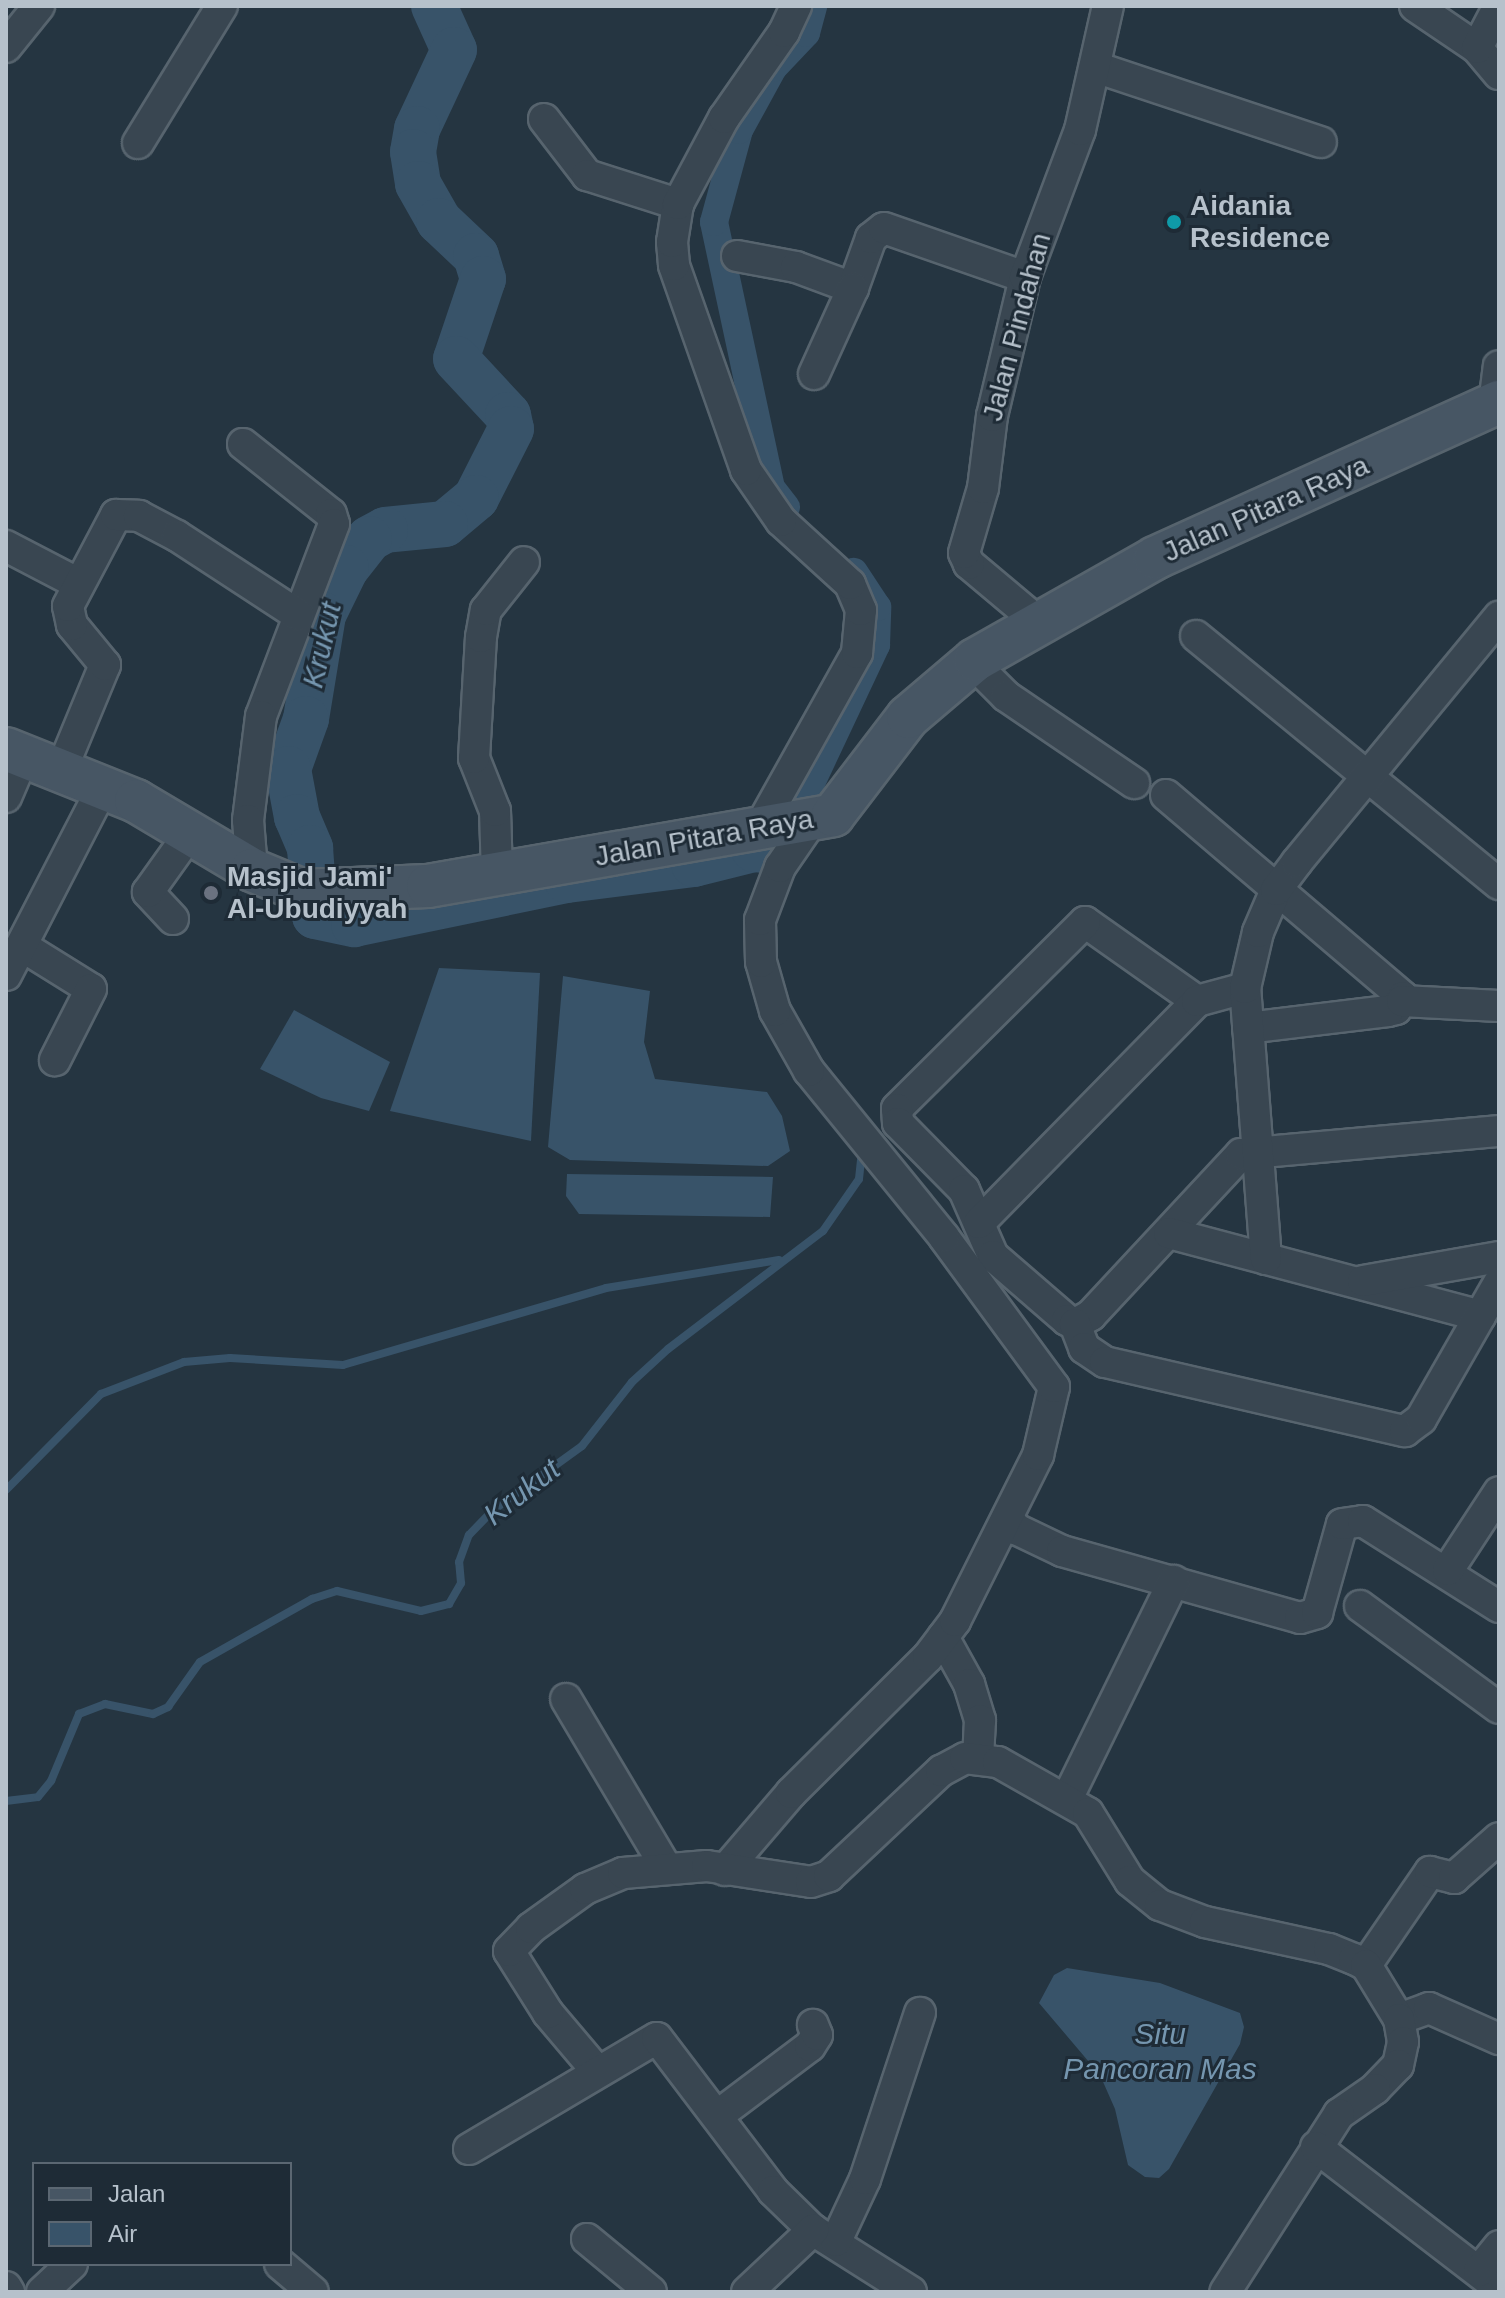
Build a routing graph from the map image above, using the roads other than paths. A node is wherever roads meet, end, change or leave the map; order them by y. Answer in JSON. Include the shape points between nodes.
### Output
{"nodes":[{"id":1,"x":39,"y":6,"type":"edge"},
{"id":2,"x":222,"y":6,"type":"edge"},
{"id":3,"x":796,"y":6,"type":"edge"},
{"id":4,"x":1108,"y":6,"type":"edge"},
{"id":5,"x":1415,"y":6,"type":"edge"},
{"id":6,"x":1499,"y":6,"type":"edge"},
{"id":7,"x":6,"y":47,"type":"edge"},
{"id":8,"x":1477,"y":48,"type":"junction"},
{"id":9,"x":1095,"y":67,"type":"junction"},
{"id":10,"x":1499,"y":74,"type":"edge"},
{"id":11,"x":544,"y":119,"type":"dead end"},
{"id":12,"x":1321,"y":142,"type":"dead end"},
{"id":13,"x":138,"y":143,"type":"dead end"},
{"id":14,"x":678,"y":204,"type":"junction"},
{"id":15,"x":737,"y":256,"type":"dead end"},
{"id":16,"x":1025,"y":277,"type":"junction"},
{"id":17,"x":853,"y":288,"type":"junction"},
{"id":18,"x":814,"y":374,"type":"dead end"},
{"id":19,"x":1497,"y":391,"type":"edge"},
{"id":20,"x":243,"y":444,"type":"dead end"},
{"id":21,"x":6,"y":546,"type":"edge"},
{"id":22,"x":524,"y":562,"type":"dead end"},
{"id":23,"x":77,"y":583,"type":"junction"},
{"id":24,"x":298,"y":615,"type":"junction"},
{"id":25,"x":1499,"y":617,"type":"edge"},
{"id":26,"x":1037,"y":621,"type":"junction"},
{"id":27,"x":1196,"y":636,"type":"dead end"},
{"id":28,"x":972,"y":662,"type":"junction"},
{"id":29,"x":31,"y":758,"type":"edge"},
{"id":30,"x":1367,"y":777,"type":"junction"},
{"id":31,"x":1134,"y":783,"type":"dead end"},
{"id":32,"x":103,"y":787,"type":"junction"},
{"id":33,"x":1166,"y":795,"type":"dead end"},
{"id":34,"x":6,"y":797,"type":"edge"},
{"id":35,"x":788,"y":822,"type":"junction"},
{"id":36,"x":191,"y":832,"type":"junction"},
{"id":37,"x":252,"y":870,"type":"junction"},
{"id":38,"x":497,"y":874,"type":"junction"},
{"id":39,"x":1499,"y":884,"type":"edge"},
{"id":40,"x":1276,"y":890,"type":"junction"},
{"id":41,"x":173,"y":919,"type":"dead end"},
{"id":42,"x":22,"y":946,"type":"junction"},
{"id":43,"x":6,"y":975,"type":"edge"},
{"id":44,"x":1245,"y":988,"type":"junction"},
{"id":45,"x":1197,"y":1001,"type":"junction"},
{"id":46,"x":1402,"y":1001,"type":"junction"},
{"id":47,"x":1499,"y":1006,"type":"edge"},
{"id":48,"x":1248,"y":1028,"type":"junction"},
{"id":49,"x":55,"y":1060,"type":"dead end"},
{"id":50,"x":1499,"y":1131,"type":"edge"},
{"id":51,"x":1259,"y":1152,"type":"junction"},
{"id":52,"x":979,"y":1223,"type":"junction"},
{"id":53,"x":1169,"y":1233,"type":"junction"},
{"id":54,"x":1499,"y":1257,"type":"edge"},
{"id":55,"x":1266,"y":1259,"type":"junction"},
{"id":56,"x":1353,"y":1283,"type":"junction"},
{"id":57,"x":1499,"y":1283,"type":"edge"},
{"id":58,"x":1480,"y":1316,"type":"junction"},
{"id":59,"x":1075,"y":1324,"type":"junction"},
{"id":60,"x":1499,"y":1492,"type":"edge"},
{"id":61,"x":1008,"y":1518,"type":"junction"},
{"id":62,"x":1448,"y":1570,"type":"junction"},
{"id":63,"x":1174,"y":1581,"type":"junction"},
{"id":64,"x":1360,"y":1606,"type":"dead end"},
{"id":65,"x":1499,"y":1607,"type":"edge"},
{"id":66,"x":943,"y":1637,"type":"junction"},
{"id":67,"x":566,"y":1699,"type":"dead end"},
{"id":68,"x":1499,"y":1708,"type":"edge"},
{"id":69,"x":978,"y":1757,"type":"junction"},
{"id":70,"x":1067,"y":1799,"type":"junction"},
{"id":71,"x":1499,"y":1838,"type":"edge"},
{"id":72,"x":665,"y":1866,"type":"junction"},
{"id":73,"x":725,"y":1870,"type":"junction"},
{"id":74,"x":1366,"y":1965,"type":"junction"},
{"id":75,"x":920,"y":2013,"type":"dead end"},
{"id":76,"x":1399,"y":2019,"type":"junction"},
{"id":77,"x":813,"y":2025,"type":"dead end"},
{"id":78,"x":1499,"y":2039,"type":"edge"},
{"id":79,"x":597,"y":2071,"type":"junction"},
{"id":80,"x":717,"y":2116,"type":"junction"},
{"id":81,"x":1316,"y":2147,"type":"junction"},
{"id":82,"x":469,"y":2149,"type":"dead end"},
{"id":83,"x":824,"y":2236,"type":"junction"},
{"id":84,"x":587,"y":2239,"type":"dead end"},
{"id":85,"x":1499,"y":2246,"type":"edge"},
{"id":86,"x":70,"y":2266,"type":"edge"},
{"id":87,"x":282,"y":2266,"type":"edge"},
{"id":88,"x":1489,"y":2280,"type":"edge"},
{"id":89,"x":42,"y":2292,"type":"edge"},
{"id":90,"x":313,"y":2292,"type":"edge"},
{"id":91,"x":651,"y":2292,"type":"edge"},
{"id":92,"x":747,"y":2292,"type":"edge"},
{"id":93,"x":911,"y":2292,"type":"edge"},
{"id":94,"x":1225,"y":2292,"type":"edge"}],
"edges":[{"from":1,"to":7,"type":"street"},
{"from":2,"to":13,"type":"street"},
{"from":3,"to":14,"type":"street","via":[[724,118]]},
{"from":4,"to":9,"type":"street","name":"Jalan Pindahan"},
{"from":5,"to":8,"type":"street"},
{"from":6,"to":8,"type":"street"},
{"from":8,"to":10,"type":"street"},
{"from":9,"to":12,"type":"street"},
{"from":9,"to":16,"type":"street","name":"Jalan Pindahan","via":[[1080,130]]},
{"from":11,"to":14,"type":"street","via":[[587,175]]},
{"from":14,"to":35,"type":"street","via":[[672,234],[674,265],[746,470],[781,521],[850,584],[861,610],[857,653]]},
{"from":15,"to":17,"type":"street","via":[[796,267]]},
{"from":16,"to":17,"type":"street","via":[[884,228],[871,238]]},
{"from":16,"to":26,"type":"street","name":"Jalan Pindahan","via":[[992,416],[983,488],[964,553],[969,564]]},
{"from":17,"to":18,"type":"street"},
{"from":19,"to":26,"type":"main road","name":"Jalan Pitara Raya"},
{"from":20,"to":24,"type":"street","via":[[331,514],[332,533]]},
{"from":21,"to":23,"type":"street"},
{"from":22,"to":38,"type":"street","via":[[486,610],[481,637],[474,758],[495,811]]},
{"from":23,"to":24,"type":"street","via":[[110,519],[129,514],[177,536]]},
{"from":23,"to":29,"type":"street","via":[[68,615],[105,665]]},
{"from":24,"to":37,"type":"street","via":[[255,742],[248,820]]},
{"from":25,"to":30,"type":"street"},
{"from":26,"to":28,"type":"main road","name":"Jalan Pitara Raya"},
{"from":27,"to":30,"type":"street"},
{"from":28,"to":31,"type":"street","via":[[986,681],[1050,729]]},
{"from":28,"to":35,"type":"main road","name":"Jalan Pitara Raya","via":[[908,717],[838,811]]},
{"from":29,"to":32,"type":"main road","name":"Jalan Pitara Raya"},
{"from":29,"to":34,"type":"street"},
{"from":30,"to":39,"type":"street"},
{"from":30,"to":40,"type":"street"},
{"from":32,"to":36,"type":"main road","name":"Jalan Pitara Raya"},
{"from":32,"to":42,"type":"street"},
{"from":33,"to":40,"type":"street"},
{"from":35,"to":38,"type":"main road","name":"Jalan Pitara Raya"},
{"from":35,"to":61,"type":"street","via":[[788,853],[760,920],[765,975],[775,1011],[809,1071],[944,1237],[1054,1387],[1038,1455]]},
{"from":36,"to":37,"type":"main road","name":"Jalan Pitara Raya"},
{"from":36,"to":41,"type":"street","via":[[148,892]]},
{"from":37,"to":38,"type":"main road","name":"Jalan Pitara Raya","via":[[322,891],[428,886]]},
{"from":40,"to":44,"type":"street","via":[[1258,932]]},
{"from":40,"to":46,"type":"street","via":[[1400,991]]},
{"from":42,"to":43,"type":"street"},
{"from":42,"to":49,"type":"street","via":[[91,989]]},
{"from":44,"to":45,"type":"street"},
{"from":44,"to":48,"type":"street"},
{"from":45,"to":52,"type":"street"},
{"from":45,"to":52,"type":"street","via":[[1085,922],[897,1109],[898,1123],[964,1190]]},
{"from":46,"to":47,"type":"street"},
{"from":46,"to":48,"type":"street","via":[[1388,1011]]},
{"from":48,"to":51,"type":"street"},
{"from":50,"to":51,"type":"street"},
{"from":51,"to":53,"type":"street","via":[[1235,1158]]},
{"from":51,"to":55,"type":"street"},
{"from":52,"to":59,"type":"street","via":[[993,1256]]},
{"from":53,"to":55,"type":"street"},
{"from":53,"to":59,"type":"street","via":[[1091,1315]]},
{"from":54,"to":56,"type":"street"},
{"from":55,"to":56,"type":"street"},
{"from":56,"to":58,"type":"street"},
{"from":57,"to":58,"type":"street"},
{"from":58,"to":59,"type":"street","via":[[1421,1419],[1396,1431],[1105,1362],[1084,1348]]},
{"from":60,"to":62,"type":"street"},
{"from":61,"to":63,"type":"street","via":[[1016,1529],[1062,1551]]},
{"from":61,"to":66,"type":"street"},
{"from":62,"to":63,"type":"street","via":[[1374,1524],[1352,1520],[1338,1534],[1317,1613],[1311,1617]]},
{"from":62,"to":65,"type":"street"},
{"from":63,"to":70,"type":"street"},
{"from":64,"to":68,"type":"street"},
{"from":66,"to":69,"type":"street","via":[[969,1684],[980,1720]]},
{"from":66,"to":73,"type":"street","via":[[791,1793]]},
{"from":67,"to":72,"type":"street"},
{"from":69,"to":70,"type":"street","via":[[998,1762]]},
{"from":69,"to":73,"type":"street","via":[[941,1771],[829,1876],[811,1882]]},
{"from":70,"to":74,"type":"street","via":[[1099,1824],[1130,1881],[1160,1905],[1205,1922],[1329,1949]]},
{"from":71,"to":74,"type":"street","via":[[1454,1878],[1430,1872]]},
{"from":72,"to":73,"type":"street"},
{"from":72,"to":79,"type":"street","via":[[623,1873],[585,1889],[509,1947],[548,2013]]},
{"from":74,"to":76,"type":"street"},
{"from":75,"to":83,"type":"street","via":[[865,2179]]},
{"from":76,"to":78,"type":"street","via":[[1429,2008]]},
{"from":76,"to":81,"type":"street","via":[[1403,2042],[1398,2065],[1375,2089],[1348,2104]]},
{"from":77,"to":80,"type":"street","via":[[817,2035],[810,2046]]},
{"from":79,"to":80,"type":"street","via":[[657,2038]]},
{"from":79,"to":82,"type":"street","via":[[549,2105]]},
{"from":80,"to":83,"type":"street","via":[[773,2191]]},
{"from":81,"to":88,"type":"street"},
{"from":81,"to":94,"type":"street"},
{"from":83,"to":92,"type":"street"},
{"from":83,"to":93,"type":"street"},
{"from":84,"to":91,"type":"street"},
{"from":85,"to":88,"type":"street"},
{"from":86,"to":89,"type":"street"},
{"from":87,"to":90,"type":"street"}]}
